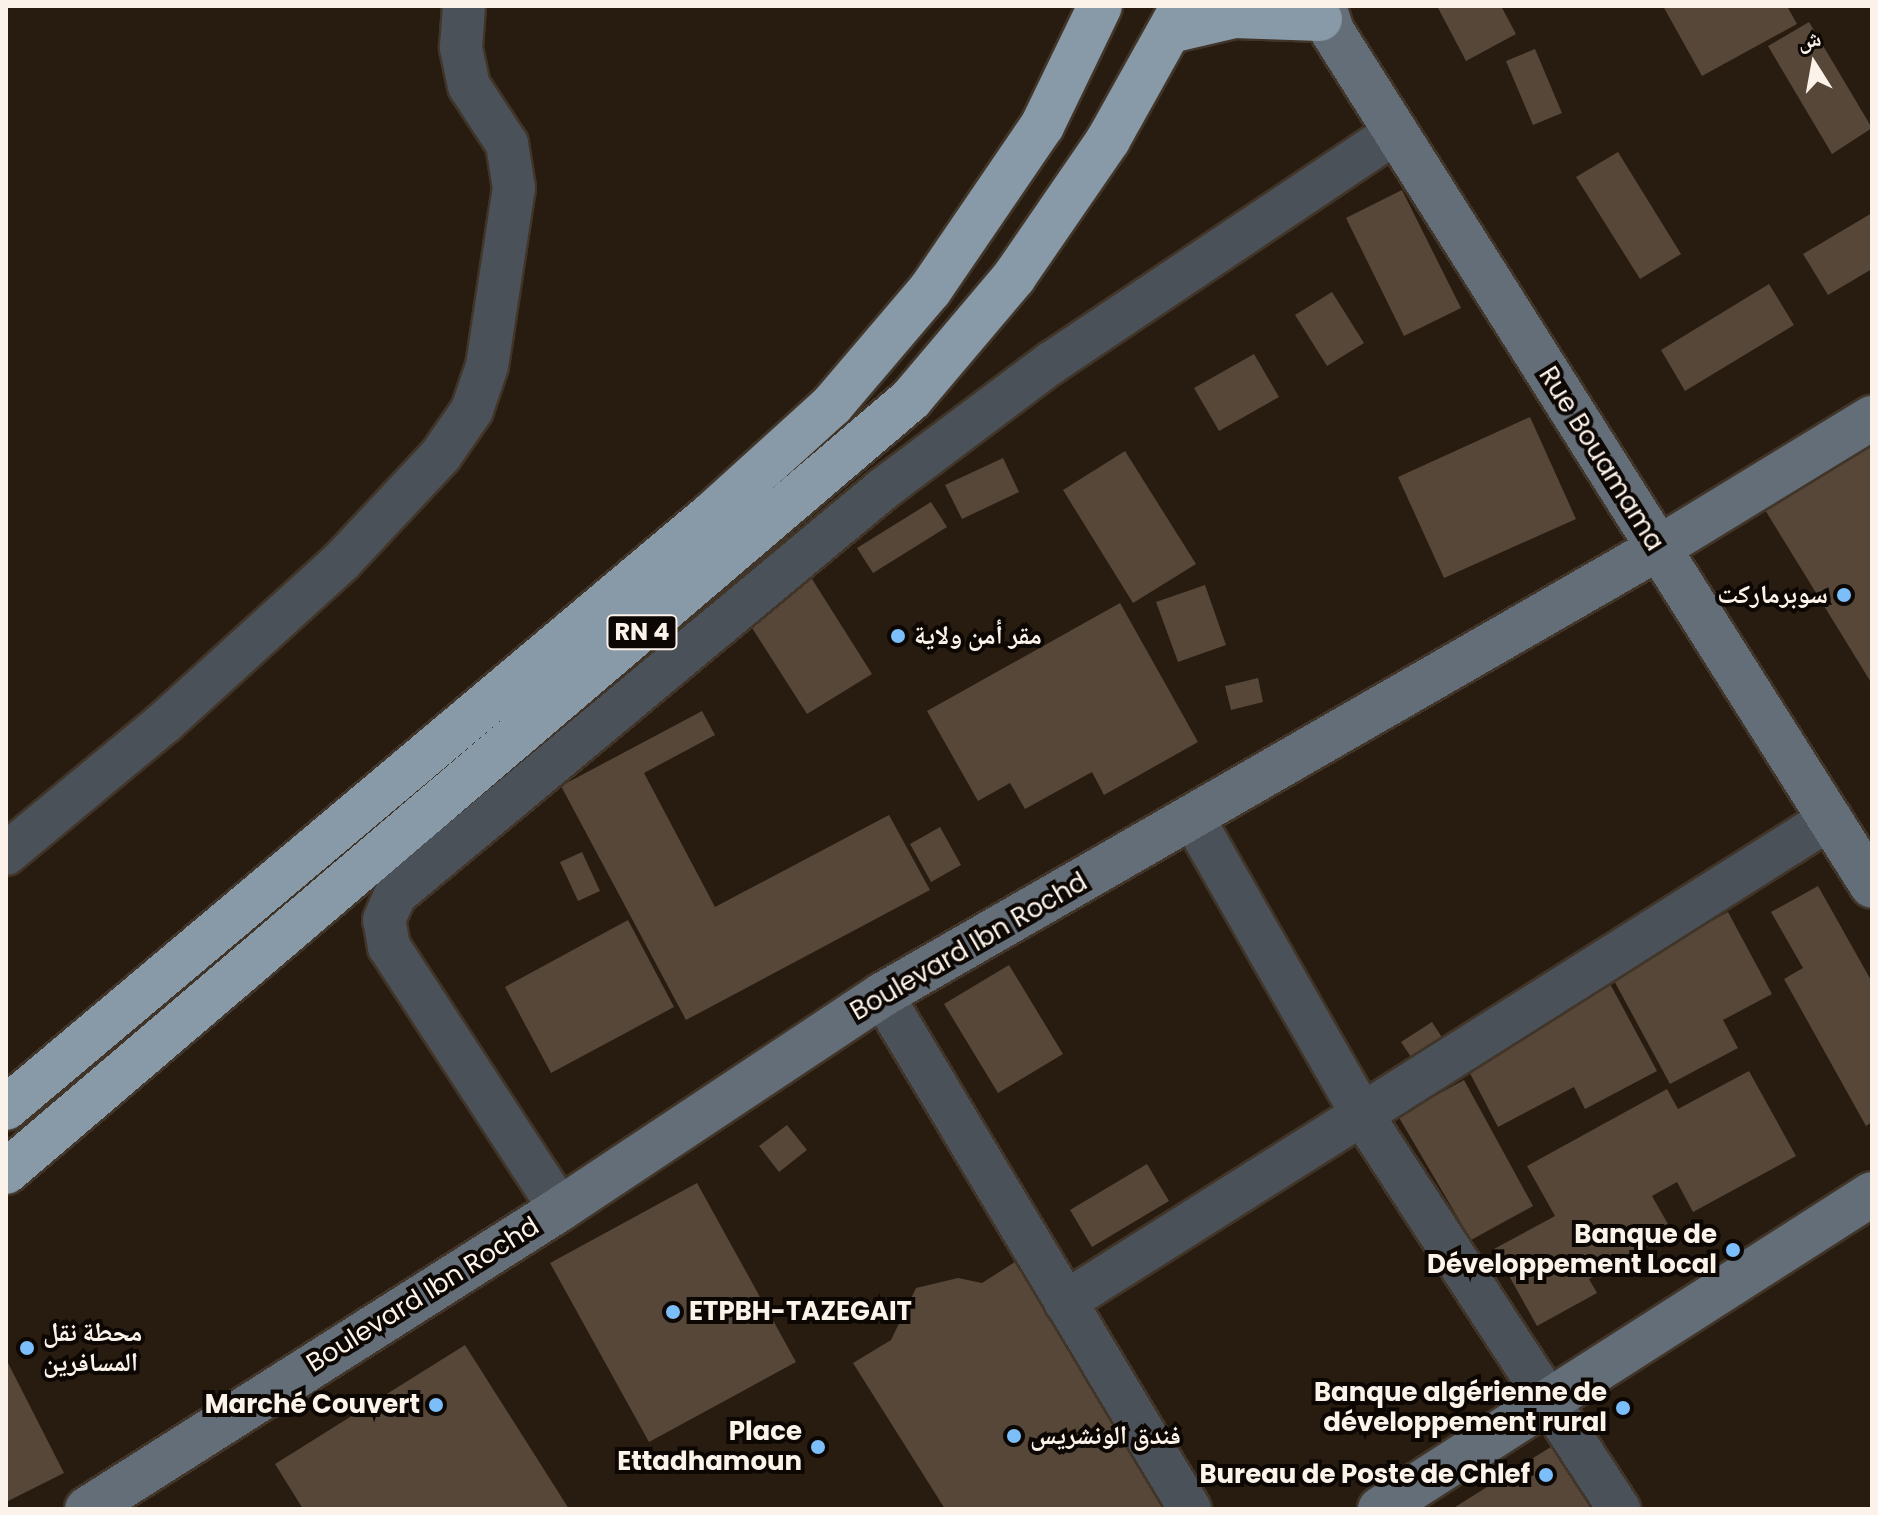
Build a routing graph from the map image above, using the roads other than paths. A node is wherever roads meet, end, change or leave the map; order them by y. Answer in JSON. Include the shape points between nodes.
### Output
{"nodes":[{"id":1,"x":464,"y":6,"type":"edge"},
{"id":2,"x":1100,"y":6,"type":"edge"},
{"id":3,"x":1321,"y":15,"type":"edge"},
{"id":4,"x":1176,"y":19,"type":"edge"},
{"id":5,"x":1396,"y":132,"type":"junction"},
{"id":6,"x":1872,"y":418,"type":"edge"},
{"id":7,"x":1657,"y":549,"type":"junction"},
{"id":8,"x":1193,"y":818,"type":"junction"},
{"id":9,"x":1831,"y":818,"type":"junction"},
{"id":10,"x":6,"y":854,"type":"edge"},
{"id":11,"x":1872,"y":886,"type":"edge"},
{"id":12,"x":882,"y":995,"type":"junction"},
{"id":13,"x":6,"y":1108,"type":"edge"},
{"id":14,"x":1361,"y":1113,"type":"junction"},
{"id":15,"x":6,"y":1172,"type":"edge"},
{"id":16,"x":1872,"y":1194,"type":"edge"},
{"id":17,"x":560,"y":1209,"type":"junction"},
{"id":18,"x":1065,"y":1302,"type":"junction"},
{"id":19,"x":1551,"y":1404,"type":"junction"},
{"id":20,"x":87,"y":1509,"type":"edge"},
{"id":21,"x":1190,"y":1509,"type":"edge"},
{"id":22,"x":1380,"y":1509,"type":"edge"},
{"id":23,"x":1619,"y":1509,"type":"edge"}],
"edges":[{"from":1,"to":10,"type":"street","via":[[461,47],[469,86],[507,144],[514,188],[487,366],[472,410],[441,455],[341,562],[165,722]]},
{"from":2,"to":13,"type":"highway","number":"RN 4","via":[[1042,126],[930,290],[832,405],[713,513]]},
{"from":3,"to":4,"type":"highway"},
{"from":3,"to":5,"type":"street","name":"Rue Bouamama"},
{"from":4,"to":15,"type":"highway","number":"RN 4","via":[[1108,140],[1014,277],[911,399]]},
{"from":5,"to":7,"type":"street","name":"Rue Bouamama"},
{"from":5,"to":17,"type":"street","via":[[1051,363],[883,489],[395,895],[384,920],[389,947]]},
{"from":6,"to":7,"type":"street","name":"Boulevard Ibn Rochd"},
{"from":7,"to":8,"type":"street","name":"Boulevard Ibn Rochd"},
{"from":7,"to":9,"type":"street","name":"Rue Bouamama"},
{"from":8,"to":12,"type":"street","name":"Boulevard Ibn Rochd"},
{"from":8,"to":14,"type":"street"},
{"from":9,"to":11,"type":"street","name":"Rue Bouamama"},
{"from":9,"to":14,"type":"street"},
{"from":12,"to":17,"type":"street","name":"Boulevard Ibn Rochd"},
{"from":12,"to":18,"type":"street"},
{"from":14,"to":18,"type":"street"},
{"from":14,"to":19,"type":"street"},
{"from":16,"to":19,"type":"street"},
{"from":17,"to":20,"type":"street","name":"Boulevard Ibn Rochd"},
{"from":18,"to":21,"type":"street"},
{"from":19,"to":22,"type":"street"},
{"from":19,"to":23,"type":"street"}]}
